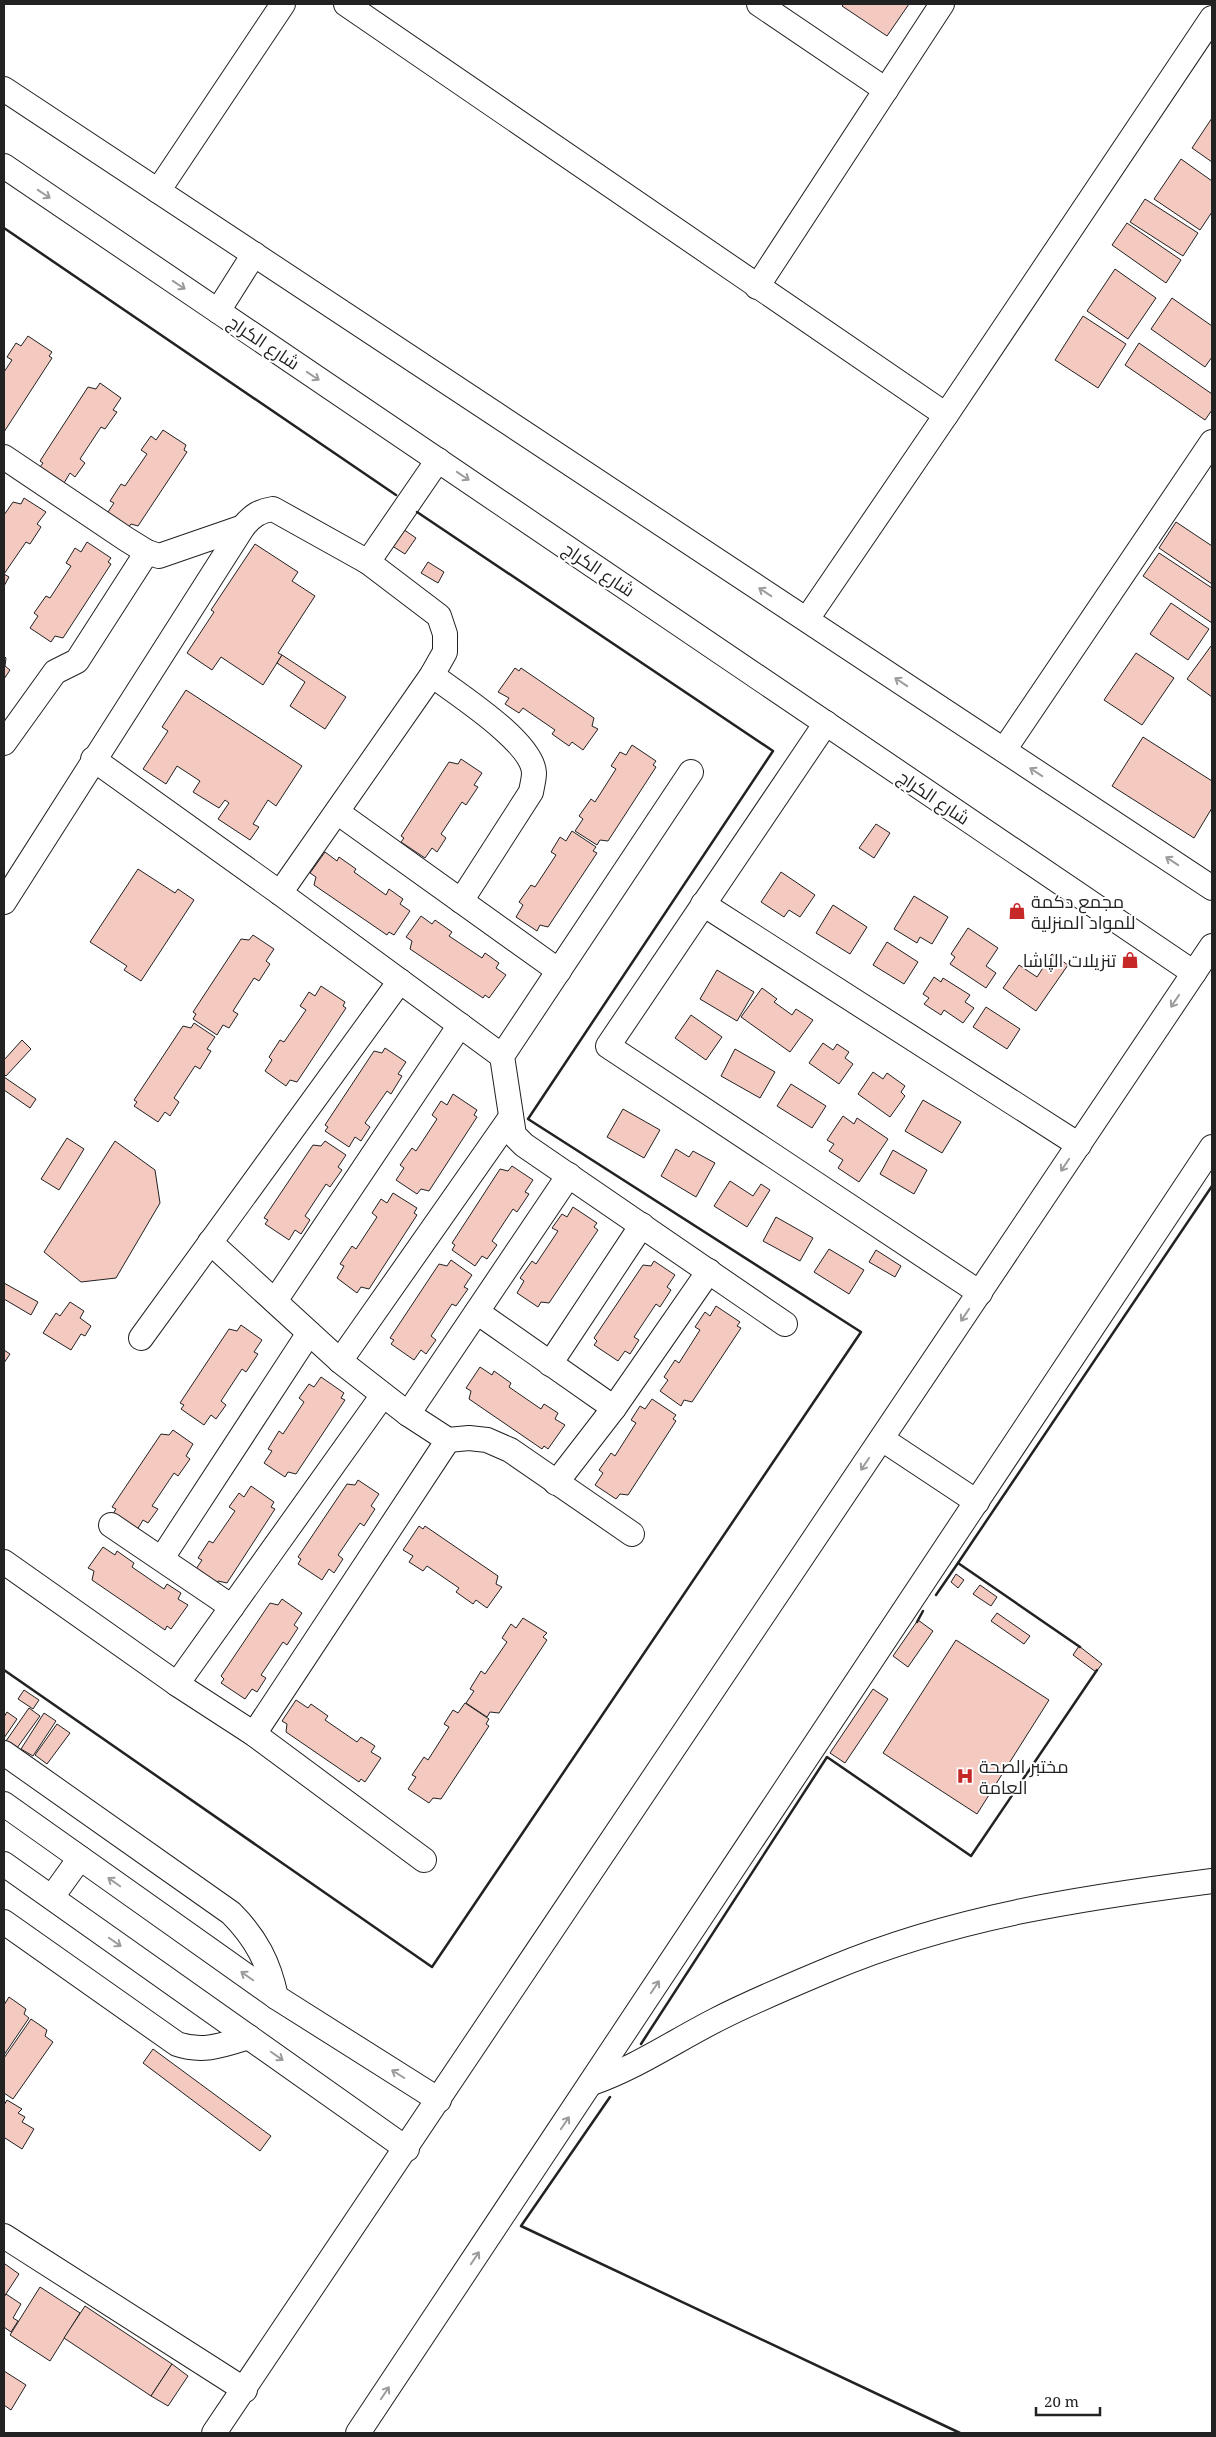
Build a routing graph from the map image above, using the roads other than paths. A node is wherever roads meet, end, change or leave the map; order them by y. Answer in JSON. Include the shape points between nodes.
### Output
{"nodes":[{"id":1,"x":283,"y":4,"type":"edge"},
{"id":2,"x":346,"y":4,"type":"edge"},
{"id":3,"x":759,"y":4,"type":"edge"},
{"id":4,"x":942,"y":4,"type":"edge"},
{"id":5,"x":1208,"y":32,"type":"edge"},
{"id":6,"x":4,"y":89,"type":"edge"},
{"id":7,"x":886,"y":90,"type":"junction"},
{"id":8,"x":4,"y":166,"type":"edge"},
{"id":9,"x":158,"y":191,"type":"junction"},
{"id":10,"x":254,"y":254,"type":"junction"},
{"id":11,"x":757,"y":286,"type":"junction"},
{"id":12,"x":218,"y":311,"type":"junction"},
{"id":13,"x":946,"y":415,"type":"junction"},
{"id":14,"x":1212,"y":442,"type":"edge"},
{"id":15,"x":4,"y":456,"type":"edge"},
{"id":16,"x":438,"y":460,"type":"junction"},
{"id":17,"x":243,"y":527,"type":"junction"},
{"id":18,"x":147,"y":552,"type":"junction"},
{"id":19,"x":368,"y":562,"type":"junction"},
{"id":20,"x":807,"y":619,"type":"junction"},
{"id":21,"x":432,"y":675,"type":"junction"},
{"id":22,"x":826,"y":723,"type":"junction"},
{"id":23,"x":4,"y":743,"type":"edge"},
{"id":24,"x":1004,"y":750,"type":"junction"},
{"id":25,"x":93,"y":759,"type":"junction"},
{"id":26,"x":691,"y":772,"type":"dead end"},
{"id":27,"x":337,"y":812,"type":"junction"},
{"id":28,"x":1212,"y":888,"type":"edge"},
{"id":29,"x":7,"y":889,"type":"edge"},
{"id":30,"x":280,"y":893,"type":"junction"},
{"id":31,"x":461,"y":901,"type":"junction"},
{"id":32,"x":703,"y":904,"type":"junction"},
{"id":33,"x":1212,"y":946,"type":"edge"},
{"id":34,"x":559,"y":971,"type":"junction"},
{"id":35,"x":1194,"y":973,"type":"junction"},
{"id":36,"x":400,"y":981,"type":"junction"},
{"id":37,"x":460,"y":1025,"type":"junction"},
{"id":38,"x":502,"y":1056,"type":"junction"},
{"id":39,"x":511,"y":1117,"type":"junction"},
{"id":40,"x":1079,"y":1145,"type":"junction"},
{"id":41,"x":1212,"y":1146,"type":"edge"},
{"id":42,"x":569,"y":1175,"type":"junction"},
{"id":43,"x":642,"y":1225,"type":"junction"},
{"id":44,"x":210,"y":1242,"type":"junction"},
{"id":45,"x":709,"y":1271,"type":"junction"},
{"id":46,"x":980,"y":1293,"type":"junction"},
{"id":47,"x":275,"y":1301,"type":"junction"},
{"id":48,"x":477,"y":1312,"type":"junction"},
{"id":49,"x":785,"y":1324,"type":"dead end"},
{"id":50,"x":309,"y":1332,"type":"junction"},
{"id":51,"x":141,"y":1338,"type":"dead end"},
{"id":52,"x":340,"y":1361,"type":"junction"},
{"id":53,"x":550,"y":1364,"type":"junction"},
{"id":54,"x":384,"y":1395,"type":"junction"},
{"id":55,"x":614,"y":1408,"type":"junction"},
{"id":56,"x":408,"y":1414,"type":"junction"},
{"id":57,"x":882,"y":1439,"type":"junction"},
{"id":58,"x":448,"y":1440,"type":"junction"},
{"id":59,"x":556,"y":1483,"type":"junction"},
{"id":60,"x":978,"y":1502,"type":"junction"},
{"id":61,"x":111,"y":1525,"type":"dead end"},
{"id":62,"x":632,"y":1534,"type":"dead end"},
{"id":63,"x":162,"y":1558,"type":"junction"},
{"id":64,"x":4,"y":1562,"type":"edge"},
{"id":65,"x":232,"y":1608,"type":"junction"},
{"id":66,"x":177,"y":1684,"type":"junction"},
{"id":67,"x":254,"y":1734,"type":"junction"},
{"id":68,"x":4,"y":1752,"type":"edge"},
{"id":69,"x":4,"y":1804,"type":"edge"},
{"id":70,"x":80,"y":1858,"type":"junction"},
{"id":71,"x":424,"y":1860,"type":"dead end"},
{"id":72,"x":4,"y":1864,"type":"edge"},
{"id":73,"x":1212,"y":1881,"type":"edge"},
{"id":74,"x":52,"y":1897,"type":"junction"},
{"id":75,"x":4,"y":1922,"type":"edge"},
{"id":76,"x":276,"y":1997,"type":"junction"},
{"id":77,"x":248,"y":2036,"type":"junction"},
{"id":78,"x":592,"y":2084,"type":"junction"},
{"id":79,"x":439,"y":2100,"type":"junction"},
{"id":80,"x":407,"y":2149,"type":"junction"},
{"id":81,"x":4,"y":2236,"type":"edge"},
{"id":82,"x":245,"y":2390,"type":"junction"},
{"id":83,"x":214,"y":2433,"type":"edge"},
{"id":84,"x":358,"y":2433,"type":"edge"}],
"edges":[{"from":1,"to":9,"type":"street"},
{"from":2,"to":11,"type":"street"},
{"from":3,"to":7,"type":"street"},
{"from":4,"to":7,"type":"street"},
{"from":5,"to":13,"type":"street"},
{"from":6,"to":9,"type":"street"},
{"from":7,"to":11,"type":"street"},
{"from":8,"to":12,"type":"street","name":"شارع الكراج","one_way":true},
{"from":9,"to":10,"type":"street"},
{"from":10,"to":12,"type":"street"},
{"from":20,"to":10,"type":"street","one_way":true},
{"from":11,"to":13,"type":"street"},
{"from":12,"to":16,"type":"street","name":"شارع الكراج","one_way":true},
{"from":13,"to":20,"type":"street"},
{"from":14,"to":24,"type":"street"},
{"from":15,"to":18,"type":"street"},
{"from":16,"to":19,"type":"street"},
{"from":16,"to":22,"type":"street","name":"شارع الكراج","one_way":true},
{"from":17,"to":18,"type":"street","via":[[159,556]]},
{"from":17,"to":19,"type":"street","via":[[261,511],[273,509]]},
{"from":17,"to":25,"type":"street"},
{"from":18,"to":23,"type":"street","via":[[77,661],[55,672]]},
{"from":19,"to":21,"type":"street","via":[[439,616],[445,634],[445,652]]},
{"from":24,"to":20,"type":"street","one_way":true},
{"from":21,"to":27,"type":"street"},
{"from":21,"to":31,"type":"street","via":[[515,738],[534,772],[531,792]]},
{"from":22,"to":32,"type":"street"},
{"from":22,"to":35,"type":"street","name":"شارع الكراج"},
{"from":28,"to":24,"type":"street","one_way":true},
{"from":25,"to":29,"type":"street"},
{"from":25,"to":30,"type":"street"},
{"from":26,"to":34,"type":"street"},
{"from":27,"to":30,"type":"street"},
{"from":27,"to":31,"type":"street"},
{"from":30,"to":36,"type":"street"},
{"from":31,"to":34,"type":"street"},
{"from":32,"to":40,"type":"street"},
{"from":32,"to":46,"type":"street","via":[[608,1046]]},
{"from":33,"to":35,"type":"street"},
{"from":34,"to":38,"type":"street"},
{"from":35,"to":40,"type":"street","one_way":true},
{"from":36,"to":37,"type":"street"},
{"from":36,"to":44,"type":"street"},
{"from":37,"to":38,"type":"street"},
{"from":37,"to":47,"type":"street"},
{"from":38,"to":39,"type":"street"},
{"from":39,"to":42,"type":"street","via":[[514,1135]]},
{"from":39,"to":52,"type":"street"},
{"from":40,"to":46,"type":"street","one_way":true},
{"from":41,"to":60,"type":"street"},
{"from":42,"to":43,"type":"street"},
{"from":42,"to":48,"type":"street"},
{"from":43,"to":45,"type":"street"},
{"from":43,"to":53,"type":"street"},
{"from":44,"to":47,"type":"street"},
{"from":44,"to":51,"type":"street"},
{"from":45,"to":49,"type":"street"},
{"from":45,"to":55,"type":"street"},
{"from":46,"to":57,"type":"street","one_way":true},
{"from":47,"to":50,"type":"street"},
{"from":48,"to":53,"type":"street"},
{"from":48,"to":56,"type":"street"},
{"from":50,"to":52,"type":"street"},
{"from":50,"to":63,"type":"street"},
{"from":52,"to":54,"type":"street"},
{"from":53,"to":55,"type":"street"},
{"from":54,"to":56,"type":"street"},
{"from":54,"to":65,"type":"street"},
{"from":55,"to":59,"type":"street"},
{"from":56,"to":58,"type":"street"},
{"from":57,"to":60,"type":"street"},
{"from":57,"to":79,"type":"street","one_way":true},
{"from":58,"to":59,"type":"street","via":[[487,1440],[510,1450]]},
{"from":58,"to":67,"type":"street"},
{"from":59,"to":62,"type":"street"},
{"from":78,"to":60,"type":"street","one_way":true},
{"from":61,"to":63,"type":"street"},
{"from":63,"to":65,"type":"street"},
{"from":64,"to":66,"type":"street"},
{"from":65,"to":66,"type":"street"},
{"from":66,"to":67,"type":"street"},
{"from":67,"to":71,"type":"street"},
{"from":68,"to":76,"type":"street","via":[[231,1913],[256,1941],[265,1958]]},
{"from":69,"to":70,"type":"street"},
{"from":70,"to":74,"type":"street"},
{"from":76,"to":70,"type":"street","one_way":true},
{"from":72,"to":74,"type":"street"},
{"from":73,"to":78,"type":"street","via":[[1025,1909],[894,1945],[742,2007],[647,2060]]},
{"from":74,"to":77,"type":"street","one_way":true},
{"from":75,"to":77,"type":"street","via":[[178,2044],[206,2049]]},
{"from":79,"to":76,"type":"street","one_way":true},
{"from":77,"to":80,"type":"street","one_way":true},
{"from":84,"to":78,"type":"street","one_way":true},
{"from":79,"to":80,"type":"street"},
{"from":80,"to":82,"type":"street"},
{"from":81,"to":82,"type":"street"},
{"from":82,"to":83,"type":"street"}]}
